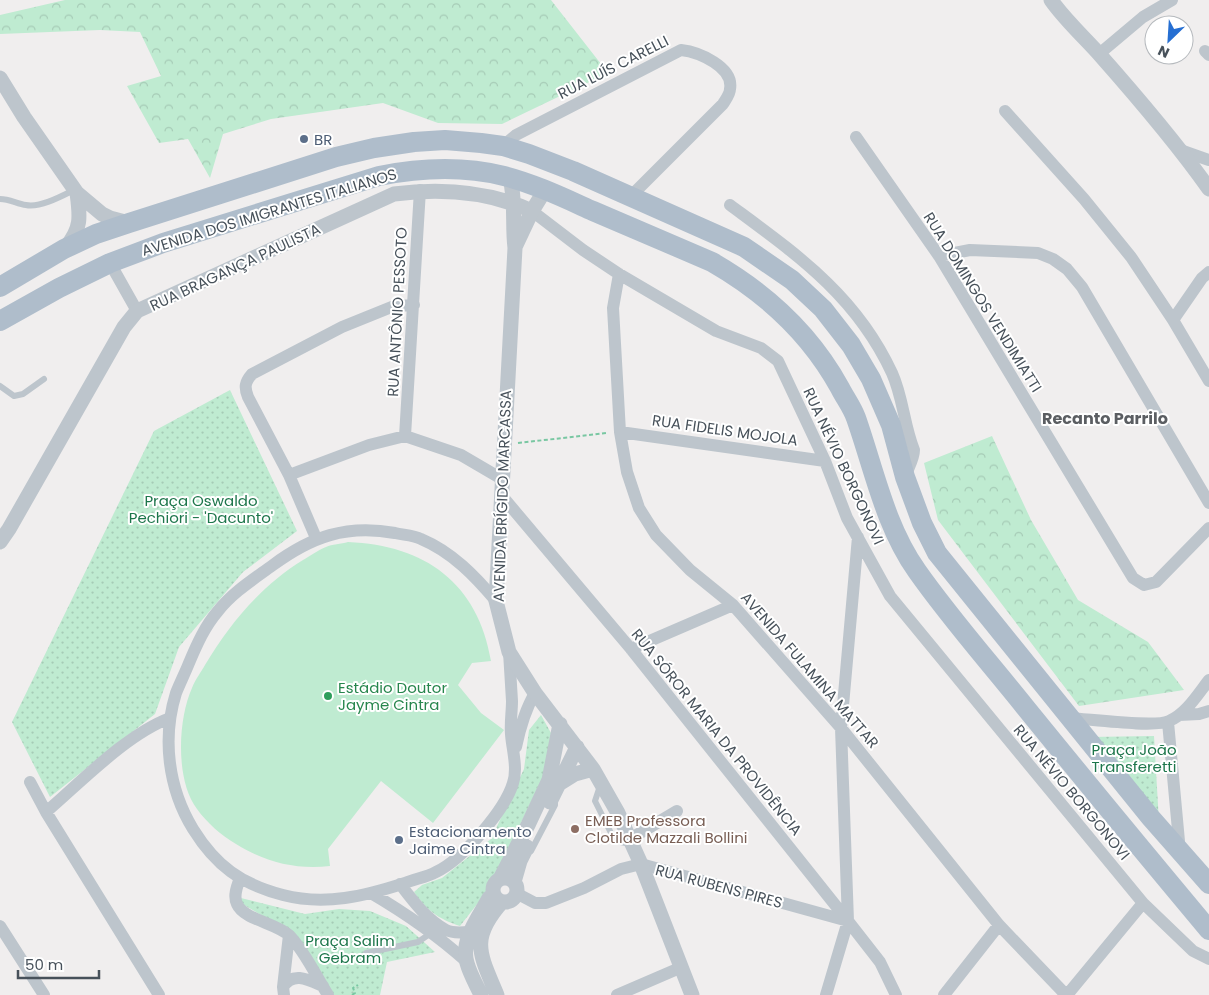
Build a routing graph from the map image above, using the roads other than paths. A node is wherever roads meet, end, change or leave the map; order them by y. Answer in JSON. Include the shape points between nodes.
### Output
{"nodes":[{"id":1,"x":1052,"y":0,"type":"edge"},
{"id":2,"x":1172,"y":0,"type":"edge"},
{"id":3,"x":1099,"y":54,"type":"junction"},
{"id":4,"x":0,"y":78,"type":"edge"},
{"id":5,"x":1004,"y":111,"type":"dead end"},
{"id":6,"x":856,"y":138,"type":"dead end"},
{"id":7,"x":382,"y":146,"type":"junction"},
{"id":8,"x":503,"y":146,"type":"junction"},
{"id":9,"x":1183,"y":152,"type":"junction"},
{"id":10,"x":1209,"y":160,"type":"edge"},
{"id":11,"x":387,"y":174,"type":"junction"},
{"id":12,"x":510,"y":178,"type":"junction"},
{"id":13,"x":1209,"y":189,"type":"edge"},
{"id":14,"x":420,"y":190,"type":"junction"},
{"id":15,"x":545,"y":190,"type":"junction"},
{"id":16,"x":76,"y":191,"type":"junction"},
{"id":17,"x":630,"y":197,"type":"junction"},
{"id":18,"x":0,"y":199,"type":"edge"},
{"id":19,"x":513,"y":202,"type":"junction"},
{"id":20,"x":730,"y":205,"type":"dead end"},
{"id":21,"x":532,"y":211,"type":"junction"},
{"id":22,"x":128,"y":223,"type":"junction"},
{"id":23,"x":744,"y":247,"type":"junction"},
{"id":24,"x":514,"y":248,"type":"junction"},
{"id":25,"x":64,"y":249,"type":"junction"},
{"id":26,"x":939,"y":256,"type":"junction"},
{"id":27,"x":712,"y":262,"type":"junction"},
{"id":28,"x":110,"y":263,"type":"junction"},
{"id":29,"x":1209,"y":272,"type":"edge"},
{"id":30,"x":619,"y":274,"type":"junction"},
{"id":31,"x":0,"y":287,"type":"edge"},
{"id":32,"x":59,"y":288,"type":"junction"},
{"id":33,"x":414,"y":305,"type":"junction"},
{"id":34,"x":137,"y":311,"type":"junction"},
{"id":35,"x":1173,"y":320,"type":"junction"},
{"id":36,"x":0,"y":321,"type":"edge"},
{"id":37,"x":44,"y":379,"type":"dead end"},
{"id":38,"x":1209,"y":381,"type":"edge"},
{"id":39,"x":0,"y":386,"type":"edge"},
{"id":40,"x":620,"y":432,"type":"junction"},
{"id":41,"x":406,"y":436,"type":"junction"},
{"id":42,"x":825,"y":461,"type":"junction"},
{"id":43,"x":289,"y":475,"type":"junction"},
{"id":44,"x":905,"y":477,"type":"junction"},
{"id":45,"x":502,"y":479,"type":"junction"},
{"id":46,"x":502,"y":496,"type":"junction"},
{"id":47,"x":1209,"y":503,"type":"edge"},
{"id":48,"x":1209,"y":528,"type":"edge"},
{"id":49,"x":858,"y":537,"type":"junction"},
{"id":50,"x":316,"y":538,"type":"junction"},
{"id":51,"x":0,"y":542,"type":"edge"},
{"id":52,"x":496,"y":601,"type":"junction"},
{"id":53,"x":733,"y":605,"type":"junction"},
{"id":54,"x":631,"y":649,"type":"junction"},
{"id":55,"x":509,"y":652,"type":"junction"},
{"id":56,"x":1209,"y":680,"type":"edge"},
{"id":57,"x":535,"y":693,"type":"junction"},
{"id":58,"x":1209,"y":711,"type":"edge"},
{"id":59,"x":170,"y":718,"type":"junction"},
{"id":60,"x":1069,"y":718,"type":"junction"},
{"id":61,"x":1173,"y":719,"type":"junction"},
{"id":62,"x":560,"y":724,"type":"junction"},
{"id":63,"x":842,"y":728,"type":"junction"},
{"id":64,"x":577,"y":747,"type":"junction"},
{"id":65,"x":514,"y":757,"type":"junction"},
{"id":66,"x":593,"y":769,"type":"junction"},
{"id":67,"x":30,"y":782,"type":"dead end"},
{"id":68,"x":556,"y":790,"type":"junction"},
{"id":69,"x":677,"y":811,"type":"dead end"},
{"id":70,"x":46,"y":812,"type":"junction"},
{"id":71,"x":1151,"y":818,"type":"junction"},
{"id":72,"x":1116,"y":819,"type":"junction"},
{"id":73,"x":631,"y":842,"type":"junction"},
{"id":74,"x":1180,"y":852,"type":"junction"},
{"id":75,"x":1148,"y":858,"type":"junction"},
{"id":76,"x":641,"y":864,"type":"junction"},
{"id":77,"x":240,"y":878,"type":"junction"},
{"id":78,"x":400,"y":884,"type":"junction"},
{"id":79,"x":510,"y":884,"type":"junction"},
{"id":80,"x":1209,"y":884,"type":"edge"},
{"id":81,"x":371,"y":893,"type":"junction"},
{"id":82,"x":498,"y":898,"type":"junction"},
{"id":83,"x":1143,"y":903,"type":"junction"},
{"id":84,"x":848,"y":921,"type":"junction"},
{"id":85,"x":999,"y":925,"type":"junction"},
{"id":86,"x":0,"y":926,"type":"edge"},
{"id":87,"x":1209,"y":930,"type":"edge"},
{"id":88,"x":470,"y":932,"type":"junction"},
{"id":89,"x":431,"y":933,"type":"junction"},
{"id":90,"x":289,"y":935,"type":"junction"},
{"id":91,"x":366,"y":953,"type":"dead end"},
{"id":92,"x":1209,"y":959,"type":"edge"},
{"id":93,"x":466,"y":961,"type":"junction"},
{"id":94,"x":682,"y":967,"type":"junction"},
{"id":95,"x":284,"y":991,"type":"edge"},
{"id":96,"x":326,"y":991,"type":"edge"},
{"id":97,"x":44,"y":995,"type":"edge"},
{"id":98,"x":159,"y":995,"type":"edge"},
{"id":99,"x":481,"y":995,"type":"edge"},
{"id":100,"x":497,"y":995,"type":"edge"},
{"id":101,"x":617,"y":995,"type":"edge"},
{"id":102,"x":692,"y":995,"type":"edge"},
{"id":103,"x":826,"y":995,"type":"edge"},
{"id":104,"x":896,"y":995,"type":"edge"},
{"id":105,"x":944,"y":995,"type":"edge"},
{"id":106,"x":1066,"y":995,"type":"edge"}],
"edges":[{"from":1,"to":3,"type":"street"},
{"from":2,"to":3,"type":"street","via":[[1143,17]]},
{"from":3,"to":9,"type":"street"},
{"from":4,"to":16,"type":"street"},
{"from":5,"to":35,"type":"street","via":[[1084,199],[1131,257]]},
{"from":6,"to":26,"type":"street","name":"RUA DOMINGOS VENDIMIATTI"},
{"from":7,"to":8,"type":"main road","name":"AVENIDA DOS IMIGRANTES ITALIANOS","via":[[445,140]]},
{"from":7,"to":11,"type":"main road"},
{"from":7,"to":22,"type":"main road","name":"AVENIDA DOS IMIGRANTES ITALIANOS","via":[[336,157]]},
{"from":8,"to":17,"type":"main road","name":"AVENIDA DOS IMIGRANTES ITALIANOS"},
{"from":8,"to":17,"type":"street","name":"RUA LUÍS CARELLI","via":[[516,135],[681,50],[711,59],[731,82],[723,104]]},
{"from":9,"to":10,"type":"street"},
{"from":9,"to":13,"type":"street"},
{"from":11,"to":12,"type":"main road","name":"AVENIDA DOS IMIGRANTES ITALIANOS","via":[[438,169],[475,171]]},
{"from":11,"to":28,"type":"main road","name":"AVENIDA DOS IMIGRANTES ITALIANOS","via":[[163,242]]},
{"from":12,"to":15,"type":"main road","name":"AVENIDA DOS IMIGRANTES ITALIANOS"},
{"from":12,"to":19,"type":"street","name":"AVENIDA BRÍGIDO MARCASSA"},
{"from":14,"to":19,"type":"street","name":"RUA BRAGANÇA PAULISTA","via":[[448,190]]},
{"from":14,"to":33,"type":"street","name":"RUA ANTÔNIO PESSOTO"},
{"from":14,"to":34,"type":"street","name":"RUA BRAGANÇA PAULISTA","via":[[394,194]]},
{"from":15,"to":21,"type":"street","name":"AVENIDA BRÍGIDO MARCASSA"},
{"from":15,"to":27,"type":"main road","name":"AVENIDA DOS IMIGRANTES ITALIANOS"},
{"from":16,"to":18,"type":"lane","via":[[33,206]]},
{"from":16,"to":22,"type":"street","via":[[102,214]]},
{"from":16,"to":25,"type":"street","via":[[79,225],[73,240]]},
{"from":17,"to":23,"type":"main road","name":"AVENIDA DOS IMIGRANTES ITALIANOS"},
{"from":19,"to":21,"type":"street","name":"RUA BRAGANÇA PAULISTA"},
{"from":19,"to":24,"type":"street","name":"AVENIDA BRÍGIDO MARCASSA"},
{"from":20,"to":44,"type":"street","via":[[802,259],[836,290],[869,332],[893,375],[914,450]]},
{"from":21,"to":24,"type":"street","name":"AVENIDA BRÍGIDO MARCASSA"},
{"from":21,"to":30,"type":"street","name":"RUA NÉVIO BORGONOVI"},
{"from":22,"to":25,"type":"main road","name":"AVENIDA DOS IMIGRANTES ITALIANOS"},
{"from":23,"to":27,"type":"main road","via":[[735,266]]},
{"from":23,"to":44,"type":"main road","name":"AVENIDA DOS IMIGRANTES ITALIANOS","via":[[792,280],[822,309],[851,345],[871,380],[890,425]]},
{"from":24,"to":45,"type":"street","name":"AVENIDA BRÍGIDO MARCASSA"},
{"from":25,"to":31,"type":"main road","name":"AVENIDA DOS IMIGRANTES ITALIANOS"},
{"from":25,"to":32,"type":"main road","via":[[46,276],[48,282]]},
{"from":26,"to":47,"type":"street","via":[[970,250],[1038,253],[1067,269],[1082,288]]},
{"from":26,"to":48,"type":"street","name":"RUA DOMINGOS VENDIMIATTI","via":[[1132,578],[1144,585],[1156,582]]},
{"from":27,"to":72,"type":"main road","name":"AVENIDA DOS IMIGRANTES ITALIANOS","via":[[768,300],[801,331],[829,368],[855,415],[895,534],[915,569]]},
{"from":28,"to":32,"type":"main road","name":"AVENIDA DOS IMIGRANTES ITALIANOS"},
{"from":28,"to":34,"type":"street"},
{"from":29,"to":35,"type":"street"},
{"from":30,"to":40,"type":"street","name":"AVENIDA FULAMINA MATTAR","via":[[613,308]]},
{"from":30,"to":42,"type":"street","name":"RUA NÉVIO BORGONOVI","via":[[716,331],[761,348],[778,361]]},
{"from":32,"to":36,"type":"main road","name":"AVENIDA DOS IMIGRANTES ITALIANOS"},
{"from":33,"to":41,"type":"street","name":"RUA ANTÔNIO PESSOTO"},
{"from":33,"to":43,"type":"street","via":[[394,306],[342,327],[252,374],[246,381],[245,390]]},
{"from":34,"to":51,"type":"street","name":"RUA BRAGANÇA PAULISTA","via":[[124,327]]},
{"from":35,"to":38,"type":"street"},
{"from":37,"to":39,"type":"lane","via":[[23,394],[14,396]]},
{"from":40,"to":42,"type":"street","name":"RUA FIDELIS MOJOLA"},
{"from":40,"to":53,"type":"street","name":"AVENIDA FULAMINA MATTAR","via":[[627,472],[639,508],[656,535],[690,570]]},
{"from":41,"to":43,"type":"street","via":[[370,445]]},
{"from":41,"to":45,"type":"street","via":[[461,455]]},
{"from":42,"to":49,"type":"street","name":"RUA NÉVIO BORGONOVI","via":[[847,518]]},
{"from":43,"to":50,"type":"street"},
{"from":44,"to":60,"type":"main road","name":"AVENIDA DOS IMIGRANTES ITALIANOS","via":[[937,553]]},
{"from":45,"to":46,"type":"street","name":"AVENIDA BRÍGIDO MARCASSA"},
{"from":46,"to":52,"type":"street","name":"AVENIDA BRÍGIDO MARCASSA"},
{"from":46,"to":54,"type":"street","name":"RUA SÓROR MARIA DA PROVIDÊNCIA"},
{"from":49,"to":63,"type":"street"},
{"from":49,"to":83,"type":"street","name":"RUA NÉVIO BORGONOVI","via":[[890,596]]},
{"from":50,"to":52,"type":"street","via":[[374,529],[420,538],[454,558]]},
{"from":50,"to":59,"type":"street","via":[[259,575],[218,611],[201,636],[177,692]]},
{"from":52,"to":55,"type":"street","name":"AVENIDA BRÍGIDO MARCASSA"},
{"from":53,"to":54,"type":"street"},
{"from":53,"to":63,"type":"street","name":"AVENIDA FULAMINA MATTAR"},
{"from":54,"to":84,"type":"street","name":"RUA SÓROR MARIA DA PROVIDÊNCIA"},
{"from":55,"to":57,"type":"street","name":"AVENIDA BRÍGIDO MARCASSA"},
{"from":55,"to":65,"type":"street"},
{"from":56,"to":61,"type":"street"},
{"from":57,"to":62,"type":"street","name":"AVENIDA BRÍGIDO MARCASSA"},
{"from":57,"to":65,"type":"street","via":[[522,722]]},
{"from":58,"to":61,"type":"street"},
{"from":59,"to":70,"type":"street","via":[[123,746]]},
{"from":59,"to":77,"type":"street","via":[[169,760],[188,821],[215,860]]},
{"from":60,"to":61,"type":"street","via":[[1144,724]]},
{"from":60,"to":71,"type":"main road","name":"AVENIDA DOS IMIGRANTES ITALIANOS"},
{"from":61,"to":74,"type":"street"},
{"from":62,"to":64,"type":"street","name":"AVENIDA BRÍGIDO MARCASSA"},
{"from":62,"to":79,"type":"street","via":[[549,780],[528,824]]},
{"from":63,"to":84,"type":"street"},
{"from":63,"to":85,"type":"street","name":"AVENIDA FULAMINA MATTAR"},
{"from":64,"to":66,"type":"street","name":"AVENIDA BRÍGIDO MARCASSA"},
{"from":64,"to":68,"type":"street"},
{"from":65,"to":78,"type":"street","via":[[514,781],[493,820],[463,852],[438,872]]},
{"from":66,"to":68,"type":"street","via":[[575,774]]},
{"from":66,"to":73,"type":"street","name":"AVENIDA BRÍGIDO MARCASSA"},
{"from":67,"to":70,"type":"street"},
{"from":68,"to":79,"type":"street"},
{"from":69,"to":73,"type":"street"},
{"from":70,"to":98,"type":"street"},
{"from":71,"to":72,"type":"main road","via":[[1122,813]]},
{"from":71,"to":74,"type":"main road","name":"AVENIDA DOS IMIGRANTES ITALIANOS"},
{"from":72,"to":75,"type":"main road","name":"AVENIDA DOS IMIGRANTES ITALIANOS"},
{"from":73,"to":76,"type":"street","name":"AVENIDA BRÍGIDO MARCASSA"},
{"from":74,"to":75,"type":"main road","via":[[1164,862]]},
{"from":74,"to":80,"type":"main road","name":"AVENIDA DOS IMIGRANTES ITALIANOS"},
{"from":75,"to":87,"type":"main road","name":"AVENIDA DOS IMIGRANTES ITALIANOS"},
{"from":76,"to":79,"type":"street","name":"RUA RUBENS PIRES","via":[[621,869],[546,903],[535,903]]},
{"from":76,"to":84,"type":"street","name":"RUA RUBENS PIRES"},
{"from":76,"to":94,"type":"street","name":"AVENIDA BRÍGIDO MARCASSA"},
{"from":77,"to":81,"type":"street","via":[[265,890],[311,900],[343,899]]},
{"from":77,"to":90,"type":"street","via":[[235,898],[237,906],[245,914]]},
{"from":78,"to":81,"type":"street"},
{"from":78,"to":88,"type":"street","via":[[416,906],[447,930]]},
{"from":79,"to":82,"type":"street","via":[[509,901]]},
{"from":79,"to":82,"type":"street","via":[[494,884]]},
{"from":81,"to":89,"type":"street"},
{"from":82,"to":88,"type":"street","via":[[489,898]]},
{"from":82,"to":100,"type":"street","via":[[480,937],[479,948]]},
{"from":83,"to":92,"type":"street","name":"RUA NÉVIO BORGONOVI","via":[[1193,951]]},
{"from":83,"to":106,"type":"street"},
{"from":84,"to":103,"type":"street"},
{"from":84,"to":104,"type":"street","name":"RUA SÓROR MARIA DA PROVIDÊNCIA","via":[[880,962]]},
{"from":85,"to":105,"type":"street"},
{"from":85,"to":106,"type":"street","name":"AVENIDA FULAMINA MATTAR"},
{"from":86,"to":97,"type":"street"},
{"from":88,"to":93,"type":"street"},
{"from":89,"to":91,"type":"lane","via":[[418,942]]},
{"from":89,"to":93,"type":"street"},
{"from":90,"to":95,"type":"street"},
{"from":90,"to":96,"type":"street"},
{"from":93,"to":99,"type":"street"},
{"from":94,"to":101,"type":"street"},
{"from":94,"to":102,"type":"street","name":"AVENIDA BRÍGIDO MARCASSA"},
{"from":95,"to":96,"type":"street","via":[[290,979],[296,978],[304,978]]}]}
